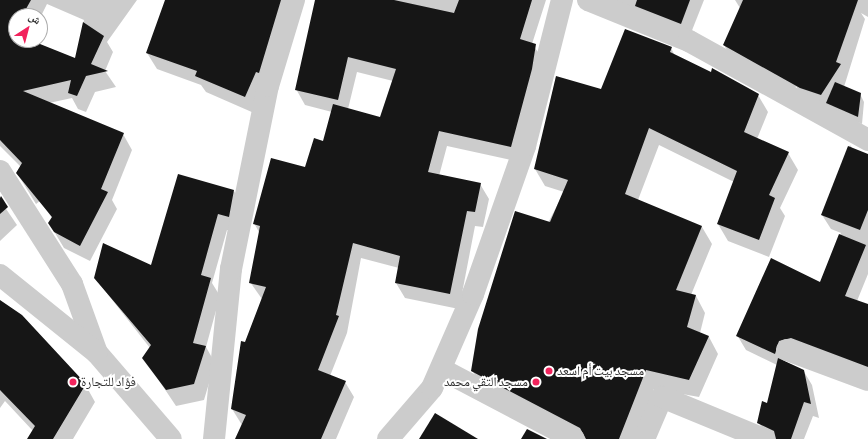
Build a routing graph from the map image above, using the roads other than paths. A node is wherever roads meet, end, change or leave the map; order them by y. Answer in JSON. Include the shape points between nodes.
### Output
{"nodes":[{"id":1,"x":294,"y":0,"type":"edge"},
{"id":2,"x":562,"y":0,"type":"edge"},
{"id":3,"x":588,"y":0,"type":"edge"},
{"id":4,"x":868,"y":140,"type":"edge"},
{"id":5,"x":0,"y":171,"type":"edge"},
{"id":6,"x":0,"y":275,"type":"edge"},
{"id":7,"x":788,"y":350,"type":"dead end"},
{"id":8,"x":97,"y":353,"type":"junction"},
{"id":9,"x":441,"y":369,"type":"junction"},
{"id":10,"x":868,"y":380,"type":"edge"},
{"id":11,"x":171,"y":439,"type":"edge"},
{"id":12,"x":214,"y":439,"type":"edge"},
{"id":13,"x":388,"y":439,"type":"edge"},
{"id":14,"x":574,"y":439,"type":"edge"},
{"id":15,"x":644,"y":439,"type":"edge"},
{"id":16,"x":764,"y":439,"type":"edge"}],
"edges":[{"from":1,"to":12,"type":"street","via":[[268,86],[231,269]]},
{"from":2,"to":9,"type":"street","via":[[525,146],[473,294]]},
{"from":3,"to":4,"type":"street","via":[[689,41]]},
{"from":5,"to":8,"type":"street","via":[[72,284]]},
{"from":6,"to":8,"type":"street"},
{"from":7,"to":10,"type":"street"},
{"from":8,"to":11,"type":"street"},
{"from":9,"to":13,"type":"street","via":[[432,388]]},
{"from":9,"to":14,"type":"street"},
{"from":15,"to":16,"type":"street","via":[[662,397]]}]}
